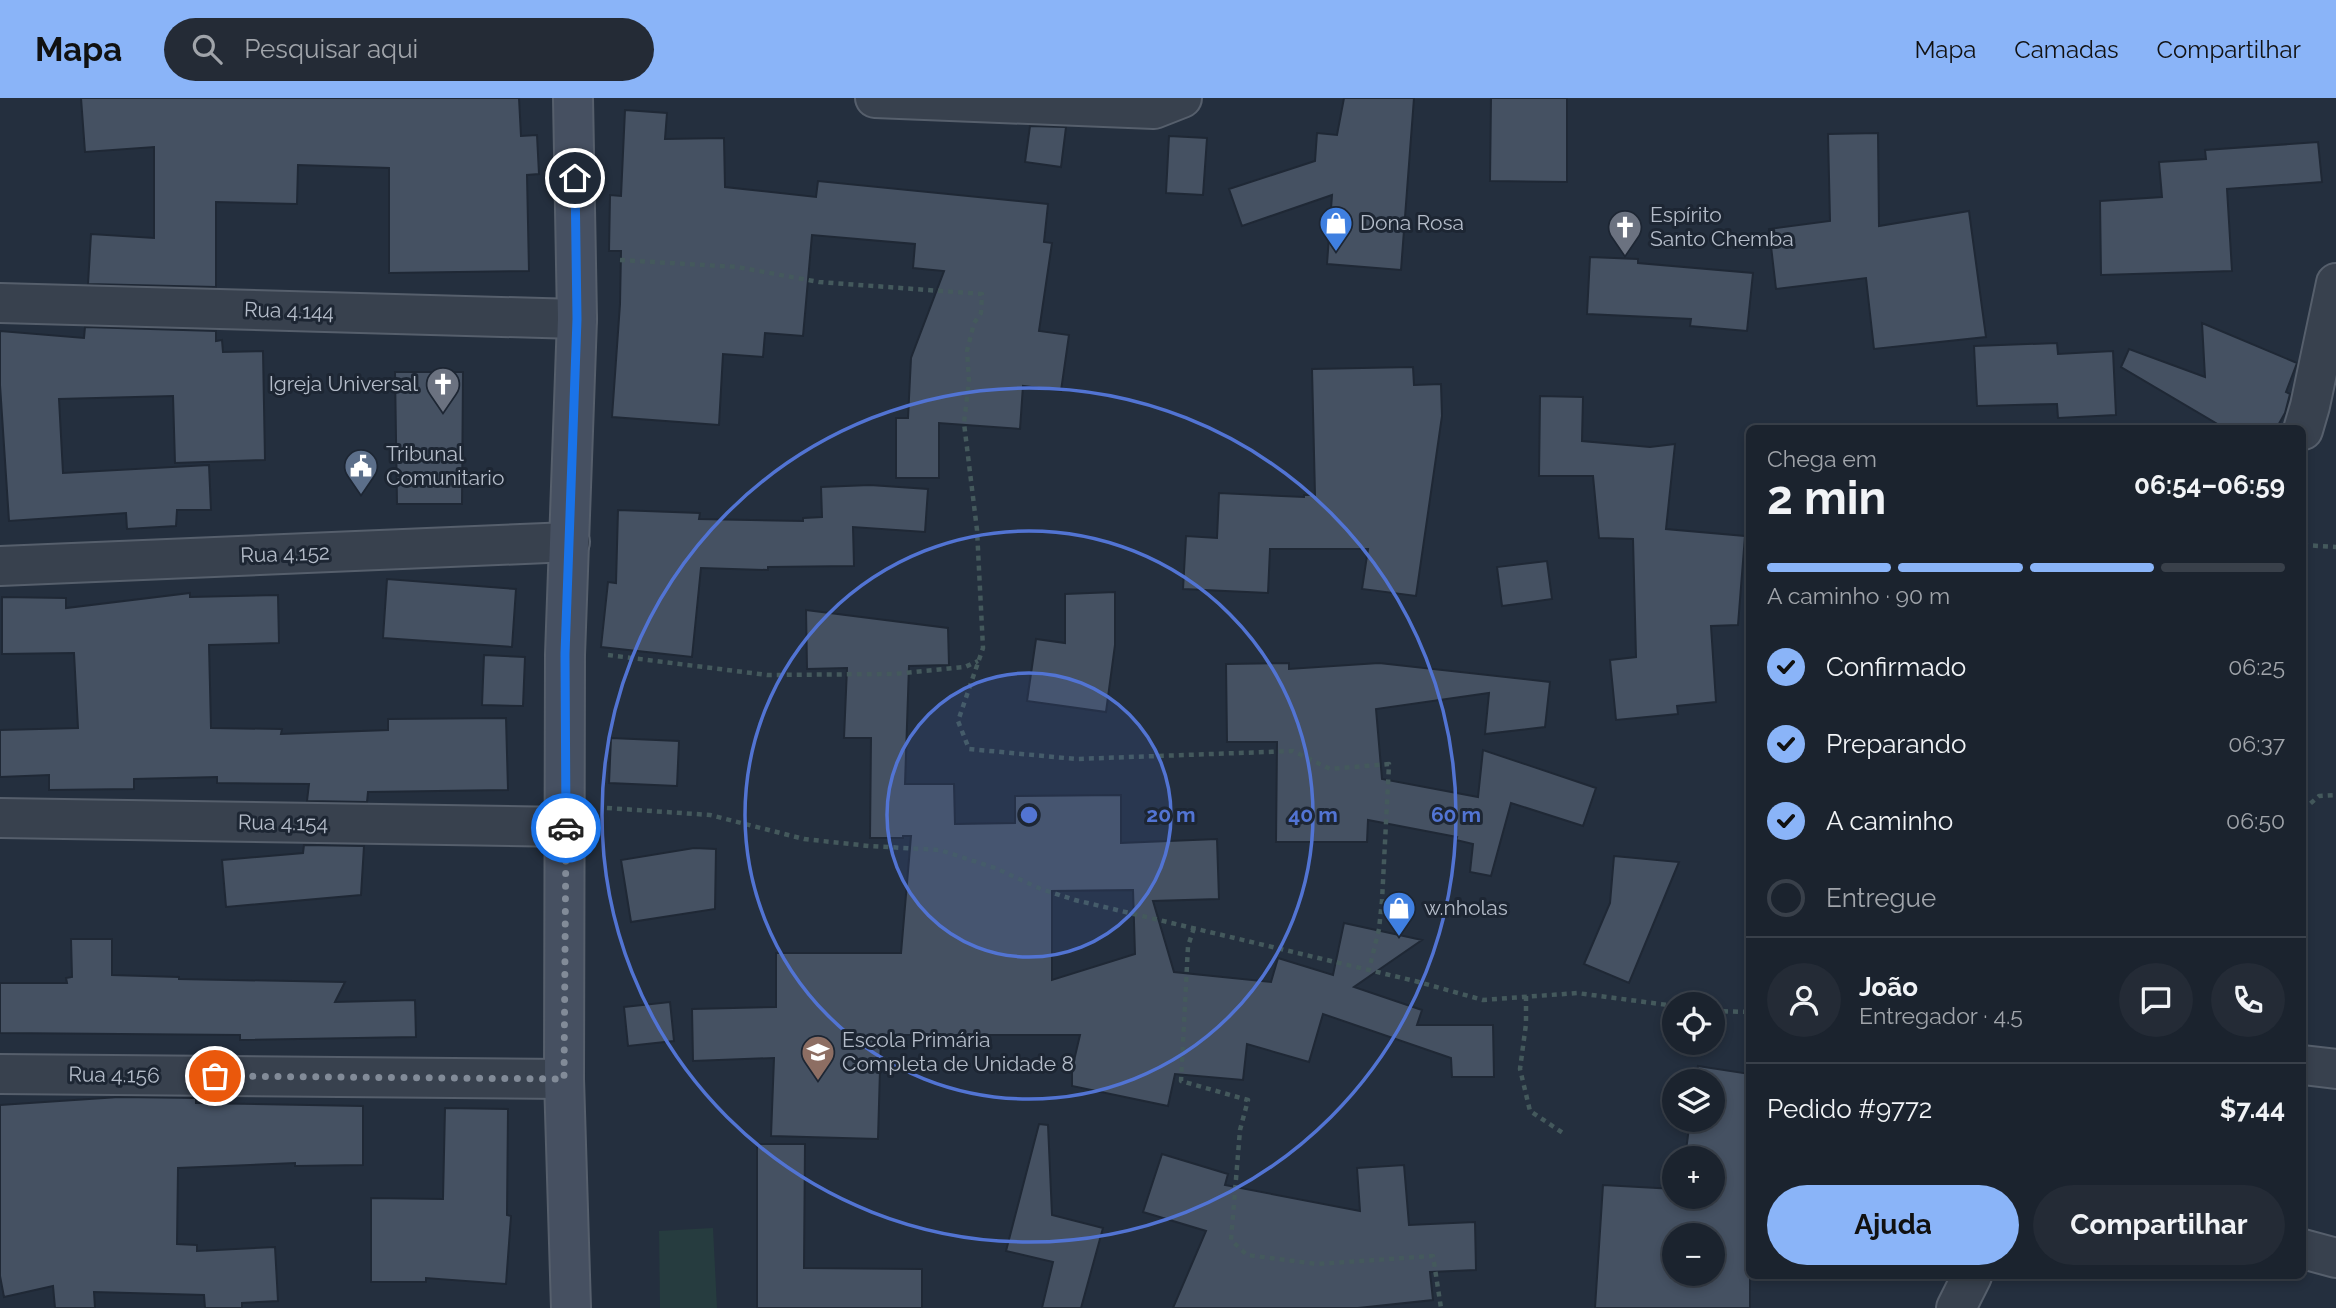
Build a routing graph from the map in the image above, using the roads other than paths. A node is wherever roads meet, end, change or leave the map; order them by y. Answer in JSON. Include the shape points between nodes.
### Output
{"nodes":[{"id":1,"x":573,"y":98,"type":"edge"},
{"id":2,"x":875,"y":98,"type":"edge"},
{"id":3,"x":1182,"y":98,"type":"edge"},
{"id":4,"x":2336,"y":283,"type":"edge"},
{"id":5,"x":0,"y":303,"type":"edge"},
{"id":6,"x":577,"y":319,"type":"junction"},
{"id":7,"x":2304,"y":425,"type":"edge"},
{"id":8,"x":570,"y":542,"type":"junction"},
{"id":9,"x":0,"y":566,"type":"edge"},
{"id":10,"x":566,"y":812,"type":"junction"},
{"id":11,"x":0,"y":818,"type":"edge"},
{"id":12,"x":2306,"y":1065,"type":"edge"},
{"id":13,"x":2336,"y":1069,"type":"edge"},
{"id":14,"x":0,"y":1074,"type":"edge"},
{"id":15,"x":564,"y":1079,"type":"junction"},
{"id":16,"x":2306,"y":1250,"type":"edge"},
{"id":17,"x":2336,"y":1258,"type":"edge"},
{"id":18,"x":1970,"y":1279,"type":"edge"},
{"id":19,"x":571,"y":1308,"type":"edge"},
{"id":20,"x":1956,"y":1308,"type":"edge"}],
"edges":[{"from":1,"to":6,"type":"street"},
{"from":2,"to":3,"type":"street","via":[[1154,109]]},
{"from":4,"to":7,"type":"street"},
{"from":5,"to":6,"type":"street","name":"Rua 4.144"},
{"from":6,"to":8,"type":"street"},
{"from":8,"to":9,"type":"street","name":"Rua 4.152"},
{"from":8,"to":10,"type":"street"},
{"from":10,"to":11,"type":"street","name":"Rua 4.154"},
{"from":10,"to":15,"type":"street"},
{"from":12,"to":13,"type":"street"},
{"from":14,"to":15,"type":"street","name":"Rua 4.156"},
{"from":15,"to":19,"type":"street"},
{"from":16,"to":17,"type":"street"},
{"from":18,"to":20,"type":"street"}]}
